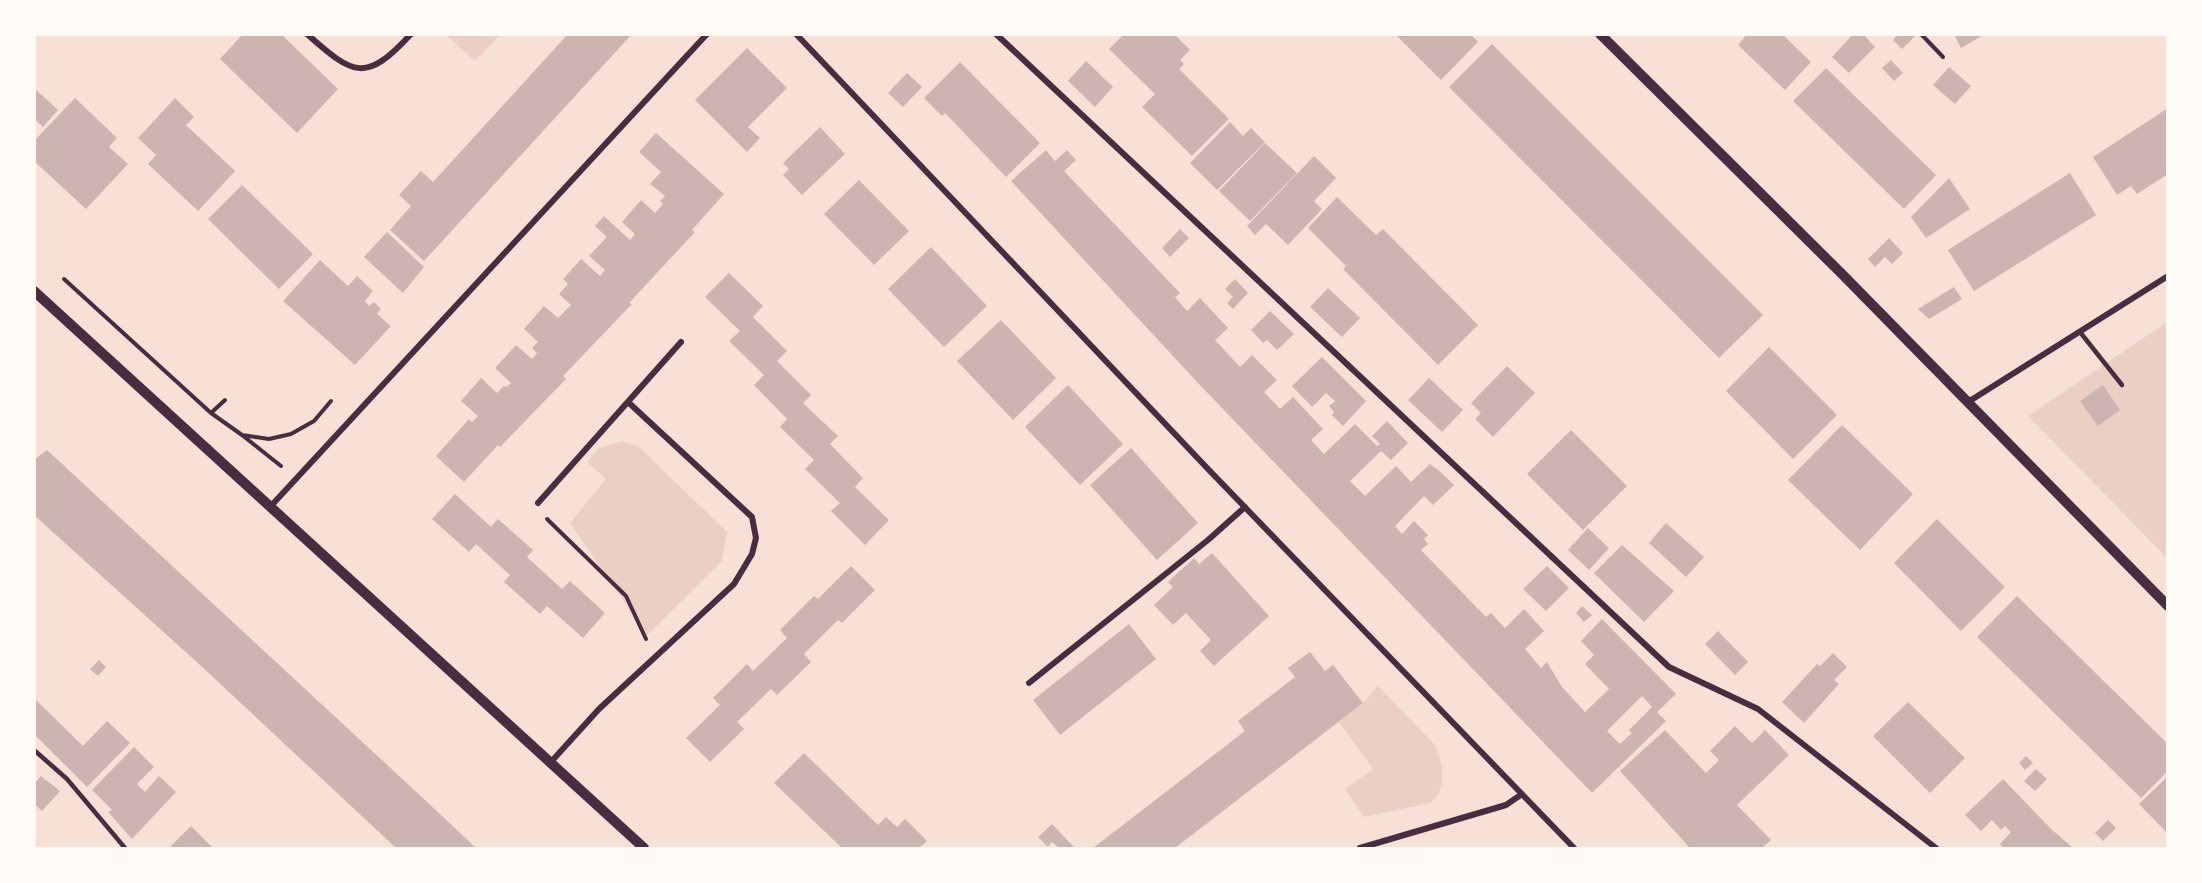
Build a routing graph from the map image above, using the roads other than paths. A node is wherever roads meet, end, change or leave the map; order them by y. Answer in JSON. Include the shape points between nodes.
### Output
{"nodes":[{"id":1,"x":307,"y":34,"type":"edge"},
{"id":2,"x":411,"y":34,"type":"edge"},
{"id":3,"x":796,"y":34,"type":"edge"},
{"id":4,"x":996,"y":34,"type":"edge"},
{"id":5,"x":1600,"y":34,"type":"edge"},
{"id":6,"x":703,"y":36,"type":"edge"},
{"id":7,"x":2168,"y":276,"type":"edge"},
{"id":8,"x":34,"y":291,"type":"edge"},
{"id":9,"x":2080,"y":332,"type":"junction"},
{"id":10,"x":681,"y":342,"type":"dead end"},
{"id":11,"x":2122,"y":385,"type":"dead end"},
{"id":12,"x":628,"y":402,"type":"junction"},
{"id":13,"x":1967,"y":403,"type":"junction"},
{"id":14,"x":538,"y":503,"type":"road end"},
{"id":15,"x":1245,"y":507,"type":"junction"},
{"id":16,"x":269,"y":508,"type":"junction"},
{"id":17,"x":2168,"y":606,"type":"edge"},
{"id":18,"x":1029,"y":683,"type":"dead end"},
{"id":19,"x":34,"y":750,"type":"edge"},
{"id":20,"x":549,"y":764,"type":"junction"},
{"id":21,"x":1522,"y":794,"type":"junction"},
{"id":22,"x":125,"y":849,"type":"edge"},
{"id":23,"x":644,"y":849,"type":"edge"},
{"id":24,"x":1360,"y":849,"type":"edge"},
{"id":25,"x":1574,"y":849,"type":"edge"},
{"id":26,"x":1936,"y":849,"type":"edge"}],
"edges":[{"from":1,"to":2,"type":"street","via":[[338,62],[355,69],[373,68],[390,58]]},
{"from":3,"to":15,"type":"street"},
{"from":4,"to":26,"type":"street","via":[[1669,667],[1758,710]]},
{"from":5,"to":13,"type":"street"},
{"from":6,"to":16,"type":"street"},
{"from":7,"to":9,"type":"street"},
{"from":8,"to":16,"type":"street"},
{"from":9,"to":11,"type":"lane"},
{"from":9,"to":13,"type":"street"},
{"from":10,"to":12,"type":"street"},
{"from":12,"to":14,"type":"street"},
{"from":12,"to":20,"type":"street","via":[[752,518],[756,538],[752,554],[734,584],[599,710]]},
{"from":13,"to":17,"type":"street"},
{"from":15,"to":18,"type":"street"},
{"from":15,"to":21,"type":"street"},
{"from":16,"to":20,"type":"street"},
{"from":19,"to":22,"type":"lane","via":[[67,778]]},
{"from":20,"to":23,"type":"street"},
{"from":21,"to":24,"type":"street","via":[[1506,805]]},
{"from":21,"to":25,"type":"street"}]}
